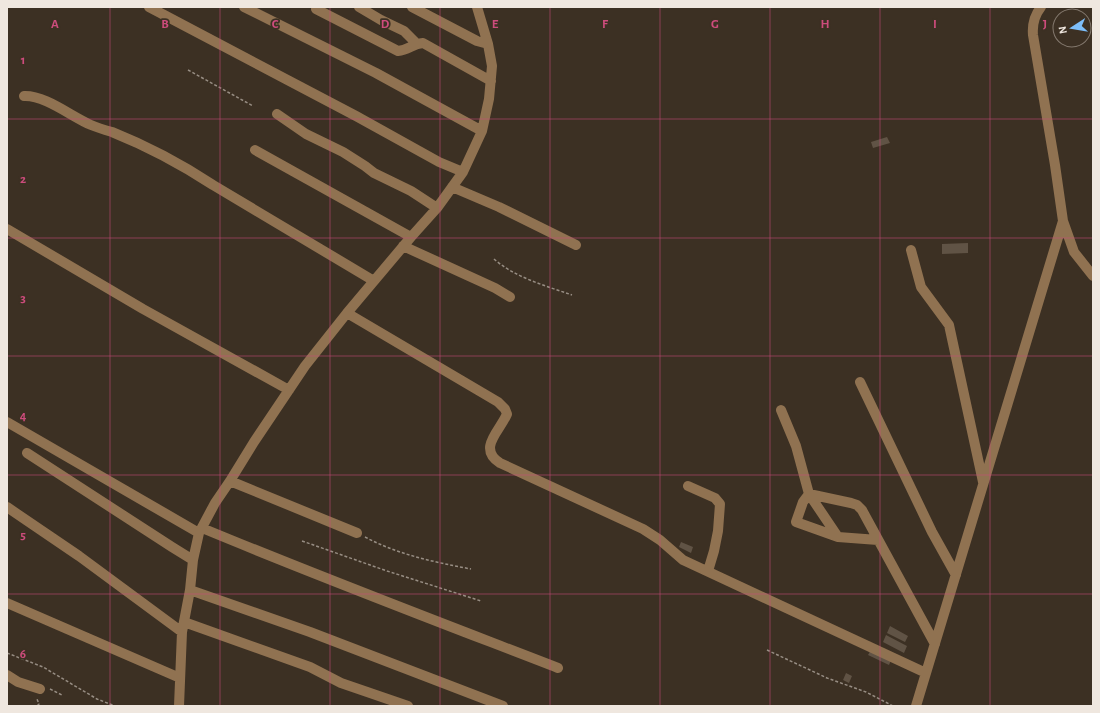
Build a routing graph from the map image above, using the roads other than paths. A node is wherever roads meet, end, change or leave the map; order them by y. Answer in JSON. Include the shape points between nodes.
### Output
{"nodes":[{"id":1,"x":149,"y":7,"type":"edge"},
{"id":2,"x":244,"y":7,"type":"edge"},
{"id":3,"x":359,"y":7,"type":"edge"},
{"id":4,"x":412,"y":7,"type":"edge"},
{"id":5,"x":478,"y":7,"type":"edge"},
{"id":6,"x":1041,"y":7,"type":"edge"},
{"id":7,"x":316,"y":9,"type":"dead end"},
{"id":8,"x":416,"y":44,"type":"junction"},
{"id":9,"x":488,"y":44,"type":"junction"},
{"id":10,"x":492,"y":80,"type":"junction"},
{"id":11,"x":24,"y":96,"type":"dead end"},
{"id":12,"x":277,"y":114,"type":"dead end"},
{"id":13,"x":482,"y":131,"type":"junction"},
{"id":14,"x":256,"y":150,"type":"dead end"},
{"id":15,"x":463,"y":172,"type":"junction"},
{"id":16,"x":452,"y":187,"type":"junction"},
{"id":17,"x":437,"y":208,"type":"junction"},
{"id":18,"x":1063,"y":221,"type":"junction"},
{"id":19,"x":7,"y":229,"type":"edge"},
{"id":20,"x":411,"y":236,"type":"junction"},
{"id":21,"x":576,"y":245,"type":"dead end"},
{"id":22,"x":403,"y":246,"type":"junction"},
{"id":23,"x":911,"y":250,"type":"dead end"},
{"id":24,"x":1093,"y":276,"type":"edge"},
{"id":25,"x":374,"y":281,"type":"junction"},
{"id":26,"x":510,"y":297,"type":"dead end"},
{"id":27,"x":347,"y":313,"type":"junction"},
{"id":28,"x":860,"y":382,"type":"dead end"},
{"id":29,"x":289,"y":390,"type":"junction"},
{"id":30,"x":781,"y":410,"type":"dead end"},
{"id":31,"x":7,"y":422,"type":"edge"},
{"id":32,"x":27,"y":453,"type":"dead end"},
{"id":33,"x":230,"y":481,"type":"junction"},
{"id":34,"x":984,"y":484,"type":"junction"},
{"id":35,"x":688,"y":486,"type":"dead end"},
{"id":36,"x":809,"y":494,"type":"junction"},
{"id":37,"x":7,"y":507,"type":"edge"},
{"id":38,"x":201,"y":531,"type":"junction"},
{"id":39,"x":356,"y":532,"type":"road end"},
{"id":40,"x":838,"y":537,"type":"junction"},
{"id":41,"x":878,"y":540,"type":"junction"},
{"id":42,"x":194,"y":560,"type":"junction"},
{"id":43,"x":708,"y":571,"type":"junction"},
{"id":44,"x":956,"y":575,"type":"junction"},
{"id":45,"x":190,"y":590,"type":"junction"},
{"id":46,"x":7,"y":603,"type":"edge"},
{"id":47,"x":184,"y":622,"type":"junction"},
{"id":48,"x":182,"y":632,"type":"junction"},
{"id":49,"x":935,"y":644,"type":"junction"},
{"id":50,"x":558,"y":668,"type":"dead end"},
{"id":51,"x":926,"y":673,"type":"junction"},
{"id":52,"x":7,"y":675,"type":"edge"},
{"id":53,"x":180,"y":678,"type":"junction"},
{"id":54,"x":40,"y":689,"type":"dead end"},
{"id":55,"x":179,"y":706,"type":"edge"},
{"id":56,"x":408,"y":706,"type":"edge"},
{"id":57,"x":503,"y":706,"type":"edge"},
{"id":58,"x":916,"y":706,"type":"edge"}],
"edges":[{"from":1,"to":15,"type":"street","via":[[439,162]]},
{"from":2,"to":13,"type":"street","via":[[376,73]]},
{"from":3,"to":8,"type":"street","via":[[404,32]]},
{"from":4,"to":9,"type":"street","via":[[477,41]]},
{"from":5,"to":9,"type":"street"},
{"from":6,"to":18,"type":"street","via":[[1032,25],[1033,35]]},
{"from":7,"to":8,"type":"street","via":[[398,51],[404,51]]},
{"from":8,"to":10,"type":"street","via":[[423,43]]},
{"from":9,"to":10,"type":"street"},
{"from":10,"to":13,"type":"street"},
{"from":11,"to":25,"type":"street","via":[[30,95],[45,101],[195,173]]},
{"from":12,"to":17,"type":"street","via":[[306,134],[343,152],[374,173],[411,191]]},
{"from":13,"to":15,"type":"street"},
{"from":14,"to":20,"type":"street"},
{"from":15,"to":16,"type":"street"},
{"from":16,"to":17,"type":"street"},
{"from":16,"to":21,"type":"street"},
{"from":17,"to":20,"type":"street"},
{"from":18,"to":24,"type":"street","via":[[1074,252]]},
{"from":18,"to":34,"type":"street"},
{"from":19,"to":29,"type":"street","via":[[143,309]]},
{"from":20,"to":22,"type":"street"},
{"from":22,"to":25,"type":"street"},
{"from":22,"to":26,"type":"street"},
{"from":23,"to":34,"type":"street","via":[[921,286],[949,326]]},
{"from":25,"to":27,"type":"street"},
{"from":27,"to":29,"type":"street"},
{"from":27,"to":43,"type":"street","via":[[498,402],[507,414],[490,445],[489,451],[495,460],[643,529],[683,560]]},
{"from":28,"to":44,"type":"street","via":[[932,532]]},
{"from":29,"to":33,"type":"street"},
{"from":30,"to":36,"type":"street","via":[[796,446]]},
{"from":31,"to":38,"type":"street"},
{"from":32,"to":42,"type":"street"},
{"from":33,"to":38,"type":"street","via":[[214,502]]},
{"from":33,"to":39,"type":"street"},
{"from":34,"to":44,"type":"street"},
{"from":35,"to":43,"type":"street","via":[[715,498],[720,504],[718,531]]},
{"from":36,"to":40,"type":"street"},
{"from":36,"to":40,"type":"street","via":[[803,502],[796,522]]},
{"from":36,"to":41,"type":"street","via":[[857,505]]},
{"from":37,"to":48,"type":"street"},
{"from":38,"to":42,"type":"street"},
{"from":38,"to":50,"type":"street"},
{"from":40,"to":41,"type":"street"},
{"from":41,"to":49,"type":"street"},
{"from":42,"to":45,"type":"street"},
{"from":43,"to":51,"type":"street"},
{"from":44,"to":49,"type":"street"},
{"from":45,"to":47,"type":"street"},
{"from":45,"to":57,"type":"street","via":[[310,632]]},
{"from":46,"to":53,"type":"street"},
{"from":47,"to":48,"type":"street"},
{"from":47,"to":56,"type":"street","via":[[310,666],[341,683]]},
{"from":48,"to":53,"type":"street"},
{"from":49,"to":51,"type":"street"},
{"from":51,"to":58,"type":"street"},
{"from":52,"to":54,"type":"street","via":[[18,682]]},
{"from":53,"to":55,"type":"street"}]}
